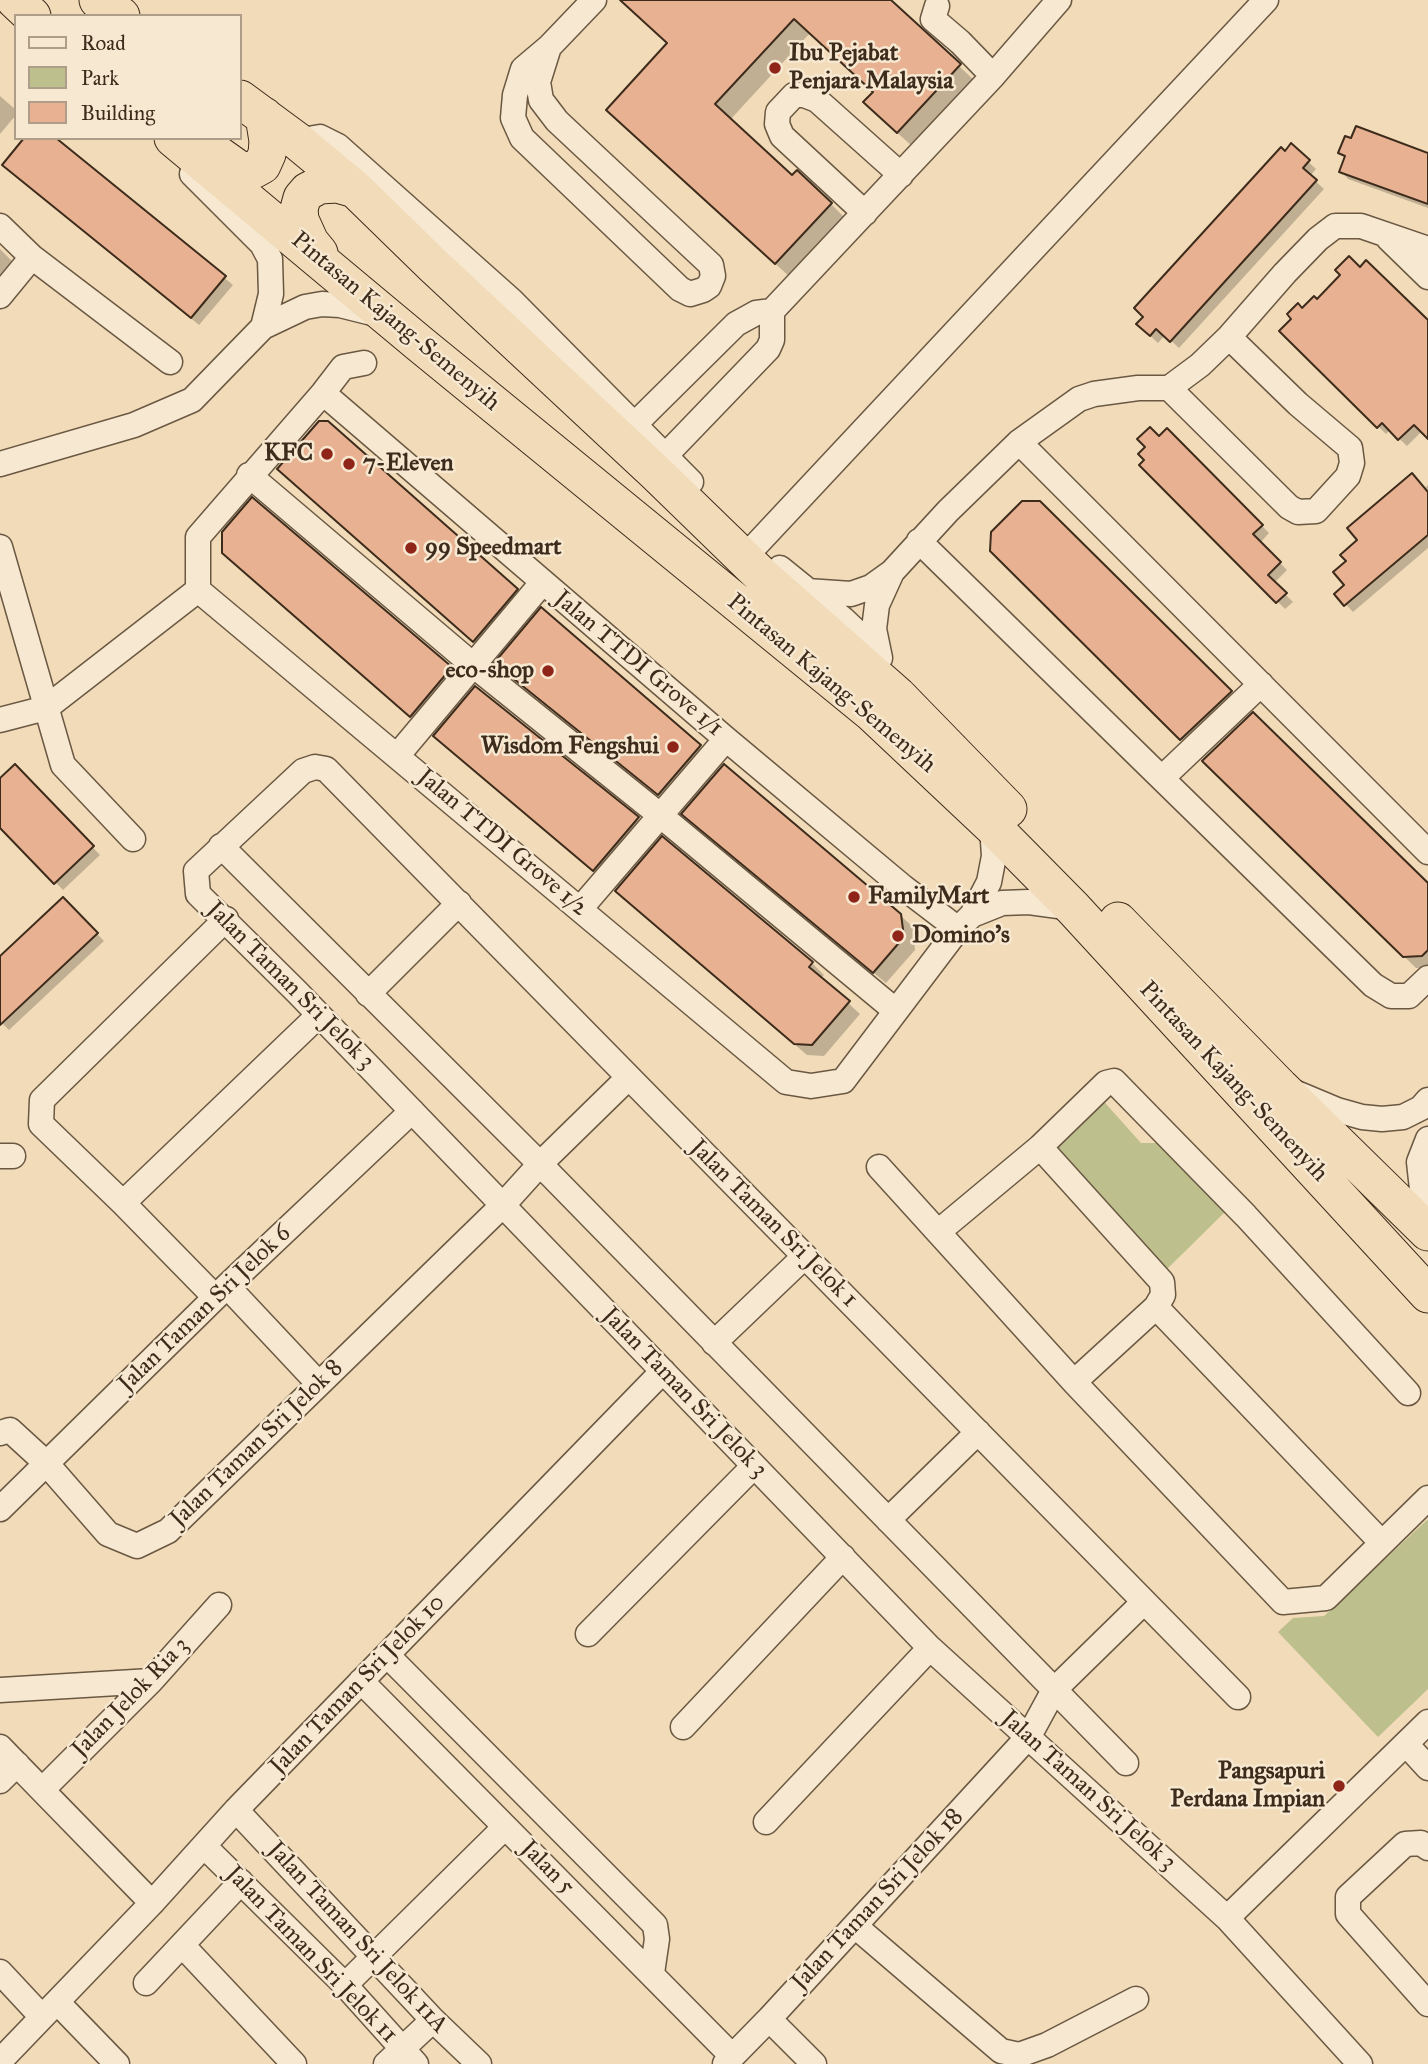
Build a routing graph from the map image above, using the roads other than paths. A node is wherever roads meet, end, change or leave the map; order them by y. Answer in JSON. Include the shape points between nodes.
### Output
{"nodes":[{"id":1,"x":15,"y":0,"type":"edge"},
{"id":2,"x":99,"y":0,"type":"edge"},
{"id":3,"x":594,"y":0,"type":"edge"},
{"id":4,"x":1059,"y":0,"type":"edge"},
{"id":5,"x":1266,"y":0,"type":"edge"},
{"id":6,"x":937,"y":6,"type":"dead end"},
{"id":7,"x":30,"y":14,"type":"edge"},
{"id":8,"x":118,"y":14,"type":"edge"},
{"id":9,"x":549,"y":47,"type":"junction"},
{"id":10,"x":993,"y":76,"type":"junction"},
{"id":11,"x":252,"y":108,"type":"edge"},
{"id":12,"x":160,"y":140,"type":"edge"},
{"id":13,"x":175,"y":140,"type":"edge"},
{"id":14,"x":199,"y":140,"type":"edge"},
{"id":15,"x":297,"y":141,"type":"junction"},
{"id":16,"x":901,"y":176,"type":"junction"},
{"id":17,"x":355,"y":188,"type":"junction"},
{"id":18,"x":865,"y":213,"type":"junction"},
{"id":19,"x":0,"y":226,"type":"edge"},
{"id":20,"x":1387,"y":236,"type":"junction"},
{"id":21,"x":1428,"y":249,"type":"edge"},
{"id":22,"x":32,"y":257,"type":"junction"},
{"id":23,"x":341,"y":278,"type":"junction"},
{"id":24,"x":1428,"y":278,"type":"edge"},
{"id":25,"x":0,"y":296,"type":"edge"},
{"id":26,"x":772,"y":311,"type":"junction"},
{"id":27,"x":387,"y":317,"type":"junction"},
{"id":28,"x":263,"y":327,"type":"junction"},
{"id":29,"x":1229,"y":337,"type":"junction"},
{"id":30,"x":170,"y":362,"type":"dead end"},
{"id":31,"x":364,"y":363,"type":"dead end"},
{"id":32,"x":1169,"y":388,"type":"junction"},
{"id":33,"x":323,"y":393,"type":"junction"},
{"id":34,"x":634,"y":425,"type":"junction"},
{"id":35,"x":1020,"y":442,"type":"junction"},
{"id":36,"x":665,"y":456,"type":"junction"},
{"id":37,"x":0,"y":464,"type":"edge"},
{"id":38,"x":249,"y":475,"type":"junction"},
{"id":39,"x":919,"y":541,"type":"junction"},
{"id":40,"x":756,"y":545,"type":"junction"},
{"id":41,"x":0,"y":547,"type":"edge"},
{"id":42,"x":892,"y":572,"type":"junction"},
{"id":43,"x":542,"y":583,"type":"junction"},
{"id":44,"x":198,"y":590,"type":"junction"},
{"id":45,"x":806,"y":591,"type":"junction"},
{"id":46,"x":877,"y":651,"type":"junction"},
{"id":47,"x":472,"y":666,"type":"junction"},
{"id":48,"x":1261,"y":684,"type":"junction"},
{"id":49,"x":897,"y":695,"type":"junction"},
{"id":50,"x":46,"y":708,"type":"junction"},
{"id":51,"x":0,"y":720,"type":"edge"},
{"id":52,"x":726,"y":739,"type":"junction"},
{"id":53,"x":397,"y":756,"type":"junction"},
{"id":54,"x":303,"y":771,"type":"joint"},
{"id":55,"x":1162,"y":778,"type":"junction"},
{"id":56,"x":661,"y":816,"type":"junction"},
{"id":57,"x":992,"y":826,"type":"junction"},
{"id":58,"x":133,"y":839,"type":"dead end"},
{"id":59,"x":221,"y":846,"type":"junction"},
{"id":60,"x":1428,"y":852,"type":"edge"},
{"id":61,"x":459,"y":903,"type":"junction"},
{"id":62,"x":1073,"y":908,"type":"junction"},
{"id":63,"x":580,"y":909,"type":"junction"},
{"id":64,"x":226,"y":919,"type":"junction"},
{"id":65,"x":965,"y":922,"type":"junction"},
{"id":66,"x":1428,"y":978,"type":"edge"},
{"id":67,"x":368,"y":994,"type":"junction"},
{"id":68,"x":896,"y":1011,"type":"junction"},
{"id":69,"x":320,"y":1015,"type":"junction"},
{"id":70,"x":628,"y":1078,"type":"junction"},
{"id":71,"x":1280,"y":1087,"type":"junction"},
{"id":72,"x":1428,"y":1100,"type":"edge"},
{"id":73,"x":412,"y":1111,"type":"junction"},
{"id":74,"x":1428,"y":1139,"type":"edge"},
{"id":75,"x":1040,"y":1147,"type":"junction"},
{"id":76,"x":540,"y":1164,"type":"junction"},
{"id":77,"x":879,"y":1167,"type":"dead end"},
{"id":78,"x":123,"y":1203,"type":"junction"},
{"id":79,"x":503,"y":1205,"type":"junction"},
{"id":80,"x":1428,"y":1206,"type":"edge"},
{"id":81,"x":938,"y":1232,"type":"junction"},
{"id":82,"x":1428,"y":1232,"type":"edge"},
{"id":83,"x":805,"y":1256,"type":"junction"},
{"id":84,"x":221,"y":1291,"type":"junction"},
{"id":85,"x":1428,"y":1294,"type":"edge"},
{"id":86,"x":1156,"y":1307,"type":"junction"},
{"id":87,"x":714,"y":1343,"type":"junction"},
{"id":88,"x":663,"y":1371,"type":"junction"},
{"id":89,"x":1074,"y":1382,"type":"junction"},
{"id":90,"x":318,"y":1384,"type":"junction"},
{"id":91,"x":1408,"y":1393,"type":"dead end"},
{"id":92,"x":978,"y":1432,"type":"junction"},
{"id":93,"x":0,"y":1433,"type":"edge"},
{"id":94,"x":47,"y":1463,"type":"junction"},
{"id":95,"x":754,"y":1465,"type":"junction"},
{"id":96,"x":1428,"y":1498,"type":"edge"},
{"id":97,"x":0,"y":1509,"type":"edge"},
{"id":98,"x":888,"y":1520,"type":"junction"},
{"id":99,"x":1382,"y":1543,"type":"junction"},
{"id":100,"x":843,"y":1558,"type":"junction"},
{"id":101,"x":1144,"y":1602,"type":"junction"},
{"id":102,"x":219,"y":1605,"type":"dead end"},
{"id":103,"x":589,"y":1634,"type":"dead end"},
{"id":104,"x":930,"y":1648,"type":"junction"},
{"id":105,"x":387,"y":1655,"type":"junction"},
{"id":106,"x":151,"y":1681,"type":"junction"},
{"id":107,"x":361,"y":1681,"type":"junction"},
{"id":108,"x":1054,"y":1689,"type":"junction"},
{"id":109,"x":0,"y":1690,"type":"edge"},
{"id":110,"x":1238,"y":1697,"type":"dead end"},
{"id":111,"x":1428,"y":1722,"type":"edge"},
{"id":112,"x":683,"y":1727,"type":"dead end"},
{"id":113,"x":1029,"y":1735,"type":"junction"},
{"id":114,"x":1406,"y":1744,"type":"junction"},
{"id":115,"x":1126,"y":1763,"type":"dead end"},
{"id":116,"x":6,"y":1764,"type":"edge"},
{"id":117,"x":1428,"y":1768,"type":"edge"},
{"id":118,"x":42,"y":1790,"type":"junction"},
{"id":119,"x":236,"y":1810,"type":"junction"},
{"id":120,"x":766,"y":1822,"type":"dead end"},
{"id":121,"x":505,"y":1826,"type":"junction"},
{"id":122,"x":205,"y":1847,"type":"junction"},
{"id":123,"x":1428,"y":1848,"type":"edge"},
{"id":124,"x":241,"y":1882,"type":"junction"},
{"id":125,"x":152,"y":1903,"type":"junction"},
{"id":126,"x":1227,"y":1918,"type":"junction"},
{"id":127,"x":855,"y":1926,"type":"junction"},
{"id":128,"x":182,"y":1945,"type":"junction"},
{"id":129,"x":374,"y":1957,"type":"junction"},
{"id":130,"x":0,"y":1972,"type":"edge"},
{"id":131,"x":652,"y":1973,"type":"junction"},
{"id":132,"x":145,"y":1983,"type":"dead end"},
{"id":133,"x":345,"y":1985,"type":"junction"},
{"id":134,"x":1136,"y":1999,"type":"dead end"},
{"id":135,"x":1428,"y":2004,"type":"edge"},
{"id":136,"x":50,"y":2010,"type":"junction"},
{"id":137,"x":769,"y":2019,"type":"junction"},
{"id":138,"x":433,"y":2020,"type":"junction"},
{"id":139,"x":401,"y":2059,"type":"edge"},
{"id":140,"x":728,"y":2060,"type":"edge"},
{"id":141,"x":0,"y":2061,"type":"edge"},
{"id":142,"x":117,"y":2064,"type":"edge"},
{"id":143,"x":294,"y":2064,"type":"edge"},
{"id":144,"x":479,"y":2064,"type":"edge"},
{"id":145,"x":814,"y":2064,"type":"edge"},
{"id":146,"x":1360,"y":2064,"type":"edge"}],
"edges":[{"from":1,"to":7,"type":"highway"},
{"from":2,"to":8,"type":"highway"},
{"from":3,"to":9,"type":"street"},
{"from":4,"to":10,"type":"street"},
{"from":5,"to":40,"type":"street"},
{"from":6,"to":10,"type":"street","via":[[933,19]]},
{"from":9,"to":9,"type":"street","via":[[538,82],[541,100],[557,121],[711,265],[713,276],[703,290],[690,293],[680,289],[522,138],[513,118],[515,95],[523,69]]},
{"from":10,"to":16,"type":"street"},
{"from":11,"to":14,"type":"highway","via":[[267,154],[262,165],[241,172]]},
{"from":11,"to":15,"type":"highway","name":"Pintasan Kajang-Semenyih"},
{"from":12,"to":28,"type":"street","via":[[262,244],[272,276]]},
{"from":13,"to":23,"type":"highway","name":"Pintasan Kajang-Semenyih"},
{"from":15,"to":17,"type":"highway","name":"Pintasan Kajang-Semenyih"},
{"from":15,"to":34,"type":"street","via":[[320,137],[338,146],[511,300]]},
{"from":16,"to":18,"type":"street"},
{"from":16,"to":18,"type":"street","via":[[817,100],[794,95],[778,112],[782,136]]},
{"from":17,"to":23,"type":"highway","via":[[320,186],[308,191],[299,209],[310,242]]},
{"from":17,"to":49,"type":"highway","name":"Pintasan Kajang-Semenyih","via":[[761,575]]},
{"from":18,"to":26,"type":"street"},
{"from":19,"to":22,"type":"street"},
{"from":20,"to":21,"type":"street"},
{"from":20,"to":24,"type":"street"},
{"from":20,"to":29,"type":"street","via":[[1361,226],[1335,226],[1285,273]]},
{"from":22,"to":25,"type":"street"},
{"from":22,"to":30,"type":"street"},
{"from":23,"to":27,"type":"highway","name":"Pintasan Kajang-Semenyih"},
{"from":26,"to":34,"type":"street","via":[[755,313],[736,324]]},
{"from":26,"to":36,"type":"street","via":[[768,349]]},
{"from":27,"to":28,"type":"street","via":[[322,304]]},
{"from":27,"to":57,"type":"highway","name":"Pintasan Kajang-Semenyih","via":[[873,714]]},
{"from":28,"to":37,"type":"street","via":[[192,400],[134,425]]},
{"from":29,"to":32,"type":"street"},
{"from":29,"to":32,"type":"street","via":[[1350,448],[1348,476],[1316,511],[1298,512],[1289,507]]},
{"from":31,"to":33,"type":"street","via":[[343,367]]},
{"from":32,"to":35,"type":"street","via":[[1094,394],[1064,408]]},
{"from":33,"to":38,"type":"street"},
{"from":33,"to":43,"type":"street","name":"Jalan TTDI Grove 1/1"},
{"from":34,"to":36,"type":"street"},
{"from":35,"to":39,"type":"street"},
{"from":35,"to":48,"type":"street"},
{"from":36,"to":40,"type":"street"},
{"from":38,"to":44,"type":"street","via":[[198,537]]},
{"from":38,"to":47,"type":"street"},
{"from":39,"to":42,"type":"street"},
{"from":39,"to":55,"type":"street"},
{"from":40,"to":45,"type":"street"},
{"from":41,"to":50,"type":"street"},
{"from":42,"to":45,"type":"street","via":[[851,594]]},
{"from":42,"to":46,"type":"street","via":[[877,606]]},
{"from":43,"to":47,"type":"street"},
{"from":43,"to":52,"type":"street","name":"Jalan TTDI Grove 1/1"},
{"from":44,"to":50,"type":"street"},
{"from":44,"to":53,"type":"street","name":"Jalan TTDI Grove 1/2"},
{"from":45,"to":46,"type":"street"},
{"from":46,"to":49,"type":"street"},
{"from":47,"to":53,"type":"street"},
{"from":47,"to":56,"type":"street"},
{"from":48,"to":55,"type":"street"},
{"from":48,"to":60,"type":"street"},
{"from":49,"to":71,"type":"highway","name":"Pintasan Kajang-Semenyih"},
{"from":50,"to":51,"type":"street"},
{"from":50,"to":58,"type":"street","via":[[63,765]]},
{"from":52,"to":56,"type":"street"},
{"from":52,"to":65,"type":"street","name":"Jalan TTDI Grove 1/1","via":[[903,887]]},
{"from":53,"to":63,"type":"street","name":"Jalan TTDI Grove 1/2"},
{"from":54,"to":59,"type":"street","name":"Jalan Taman Sri Jelok 3"},
{"from":54,"to":61,"type":"street","name":"Jalan Taman Sri Jelok 1","via":[[326,769]]},
{"from":55,"to":66,"type":"street","via":[[1373,985],[1391,996],[1409,996]]},
{"from":56,"to":63,"type":"street"},
{"from":56,"to":68,"type":"street"},
{"from":57,"to":62,"type":"highway","name":"Pintasan Kajang-Semenyih"},
{"from":57,"to":65,"type":"street","name":"Jalan TTDI Grove 1/2","via":[[994,856],[989,882]]},
{"from":59,"to":64,"type":"street","name":"Jalan Taman Sri Jelok 3","via":[[196,870],[198,894]]},
{"from":59,"to":67,"type":"street","name":"Jalan Taman Sri Jelok 3"},
{"from":61,"to":67,"type":"street"},
{"from":61,"to":70,"type":"street","name":"Jalan Taman Sri Jelok 1"},
{"from":62,"to":65,"type":"street","via":[[1002,902]]},
{"from":62,"to":85,"type":"highway","name":"Pintasan Kajang-Semenyih"},
{"from":63,"to":68,"type":"street","name":"Jalan TTDI Grove 1/2","via":[[786,1082],[811,1086],[843,1081]]},
{"from":64,"to":69,"type":"street","name":"Jalan Taman Sri Jelok 3"},
{"from":64,"to":78,"type":"street","via":[[42,1100],[41,1124]]},
{"from":65,"to":68,"type":"street","name":"Jalan TTDI Grove 1/2"},
{"from":67,"to":76,"type":"street","name":"Jalan Taman Sri Jelok 3"},
{"from":69,"to":73,"type":"street","name":"Jalan Taman Sri Jelok 3"},
{"from":69,"to":78,"type":"street"},
{"from":70,"to":76,"type":"street","name":"Jalan Taman Sri Jelok 8"},
{"from":70,"to":83,"type":"street","name":"Jalan Taman Sri Jelok 1"},
{"from":71,"to":72,"type":"street","via":[[1338,1110],[1382,1119],[1403,1117]]},
{"from":71,"to":82,"type":"highway","name":"Pintasan Kajang-Semenyih"},
{"from":73,"to":79,"type":"street","name":"Jalan Taman Sri Jelok 3"},
{"from":73,"to":84,"type":"street","name":"Jalan Taman Sri Jelok 6"},
{"from":74,"to":80,"type":"street","via":[[1419,1162]]},
{"from":75,"to":81,"type":"street"},
{"from":75,"to":86,"type":"street","via":[[1162,1282],[1163,1295]]},
{"from":75,"to":91,"type":"street","via":[[1106,1083],[1114,1081]]},
{"from":76,"to":79,"type":"street","name":"Jalan Taman Sri Jelok 8"},
{"from":76,"to":87,"type":"street","name":"Jalan Taman Sri Jelok 3"},
{"from":77,"to":81,"type":"street"},
{"from":78,"to":84,"type":"street"},
{"from":79,"to":88,"type":"street","name":"Jalan Taman Sri Jelok 3"},
{"from":79,"to":90,"type":"street","name":"Jalan Taman Sri Jelok 8"},
{"from":81,"to":89,"type":"street"},
{"from":83,"to":87,"type":"street"},
{"from":83,"to":92,"type":"street","name":"Jalan Taman Sri Jelok 1"},
{"from":84,"to":90,"type":"street"},
{"from":84,"to":94,"type":"street","name":"Jalan Taman Sri Jelok 6"},
{"from":86,"to":89,"type":"street"},
{"from":86,"to":99,"type":"street"},
{"from":87,"to":98,"type":"street","name":"Jalan Taman Sri Jelok 3"},
{"from":88,"to":95,"type":"street","name":"Jalan Taman Sri Jelok 3"},
{"from":88,"to":105,"type":"street","name":"Jalan Taman Sri Jelok 10"},
{"from":89,"to":99,"type":"street","via":[[1283,1602],[1326,1598]]},
{"from":90,"to":94,"type":"street","name":"Jalan Taman Sri Jelok 8","via":[[168,1531],[137,1546],[108,1534]]},
{"from":92,"to":98,"type":"street"},
{"from":92,"to":101,"type":"street","name":"Jalan Taman Sri Jelok 1"},
{"from":93,"to":94,"type":"street","name":"Jalan Taman Sri Jelok 8","via":[[10,1430]]},
{"from":94,"to":97,"type":"street","name":"Jalan Taman Sri Jelok 6"},
{"from":95,"to":100,"type":"street","name":"Jalan Taman Sri Jelok 3"},
{"from":95,"to":103,"type":"street"},
{"from":96,"to":99,"type":"street"},
{"from":98,"to":108,"type":"street","name":"Jalan Taman Sri Jelok 3"},
{"from":100,"to":104,"type":"street","name":"Jalan Taman Sri Jelok 3"},
{"from":100,"to":112,"type":"street"},
{"from":101,"to":108,"type":"street","name":"Jalan Taman Sri Jelok 18"},
{"from":101,"to":110,"type":"street","name":"Jalan Taman Sri Jelok 1"},
{"from":102,"to":106,"type":"street","name":"Jalan Jelok Ria 3"},
{"from":104,"to":113,"type":"street","name":"Jalan Taman Sri Jelok 3"},
{"from":104,"to":120,"type":"street"},
{"from":105,"to":107,"type":"street","name":"Jalan Taman Sri Jelok 10"},
{"from":105,"to":131,"type":"street","via":[[655,1925]]},
{"from":106,"to":109,"type":"street"},
{"from":106,"to":118,"type":"street","name":"Jalan Jelok Ria 3"},
{"from":107,"to":119,"type":"street","name":"Jalan Taman Sri Jelok 10"},
{"from":107,"to":121,"type":"street","name":"Jalan 5"},
{"from":108,"to":113,"type":"street","name":"Jalan Taman Sri Jelok 18"},
{"from":108,"to":115,"type":"street","name":"Jalan Taman Sri Jelok 3"},
{"from":111,"to":114,"type":"street"},
{"from":113,"to":126,"type":"street","name":"Jalan Taman Sri Jelok 3"},
{"from":113,"to":127,"type":"street","name":"Jalan Taman Sri Jelok 18"},
{"from":114,"to":117,"type":"street"},
{"from":114,"to":126,"type":"street"},
{"from":116,"to":118,"type":"street"},
{"from":118,"to":125,"type":"street"},
{"from":119,"to":122,"type":"street","name":"Jalan Taman Sri Jelok 10"},
{"from":119,"to":129,"type":"street","name":"Jalan Taman Sri Jelok 11A"},
{"from":121,"to":129,"type":"street"},
{"from":121,"to":131,"type":"street","name":"Jalan 5"},
{"from":122,"to":124,"type":"street","name":"Jalan Taman Sri Jelok 11"},
{"from":122,"to":125,"type":"street","name":"Jalan Taman Sri Jelok 10"},
{"from":123,"to":135,"type":"street","via":[[1421,1843],[1405,1844],[1348,1897],[1348,1914]]},
{"from":124,"to":128,"type":"street"},
{"from":124,"to":133,"type":"street","name":"Jalan Taman Sri Jelok 11"},
{"from":125,"to":136,"type":"street","name":"Jalan Taman Sri Jelok 10"},
{"from":126,"to":146,"type":"street","name":"Jalan Taman Sri Jelok 3"},
{"from":127,"to":134,"type":"street","via":[[1001,2051],[1020,2055],[1047,2045]]},
{"from":127,"to":137,"type":"street","name":"Jalan Taman Sri Jelok 18"},
{"from":128,"to":132,"type":"street"},
{"from":128,"to":143,"type":"street"},
{"from":129,"to":133,"type":"street"},
{"from":129,"to":138,"type":"street","name":"Jalan Taman Sri Jelok 11A"},
{"from":130,"to":136,"type":"street"},
{"from":131,"to":140,"type":"street","name":"Jalan 5"},
{"from":133,"to":139,"type":"street","name":"Jalan Taman Sri Jelok 11"},
{"from":136,"to":141,"type":"street","name":"Jalan Taman Sri Jelok 10"},
{"from":136,"to":142,"type":"street"},
{"from":137,"to":140,"type":"street","name":"Jalan Taman Sri Jelok 18"},
{"from":137,"to":145,"type":"street"},
{"from":138,"to":139,"type":"street"},
{"from":138,"to":144,"type":"street","name":"Jalan Taman Sri Jelok 11A"}]}
